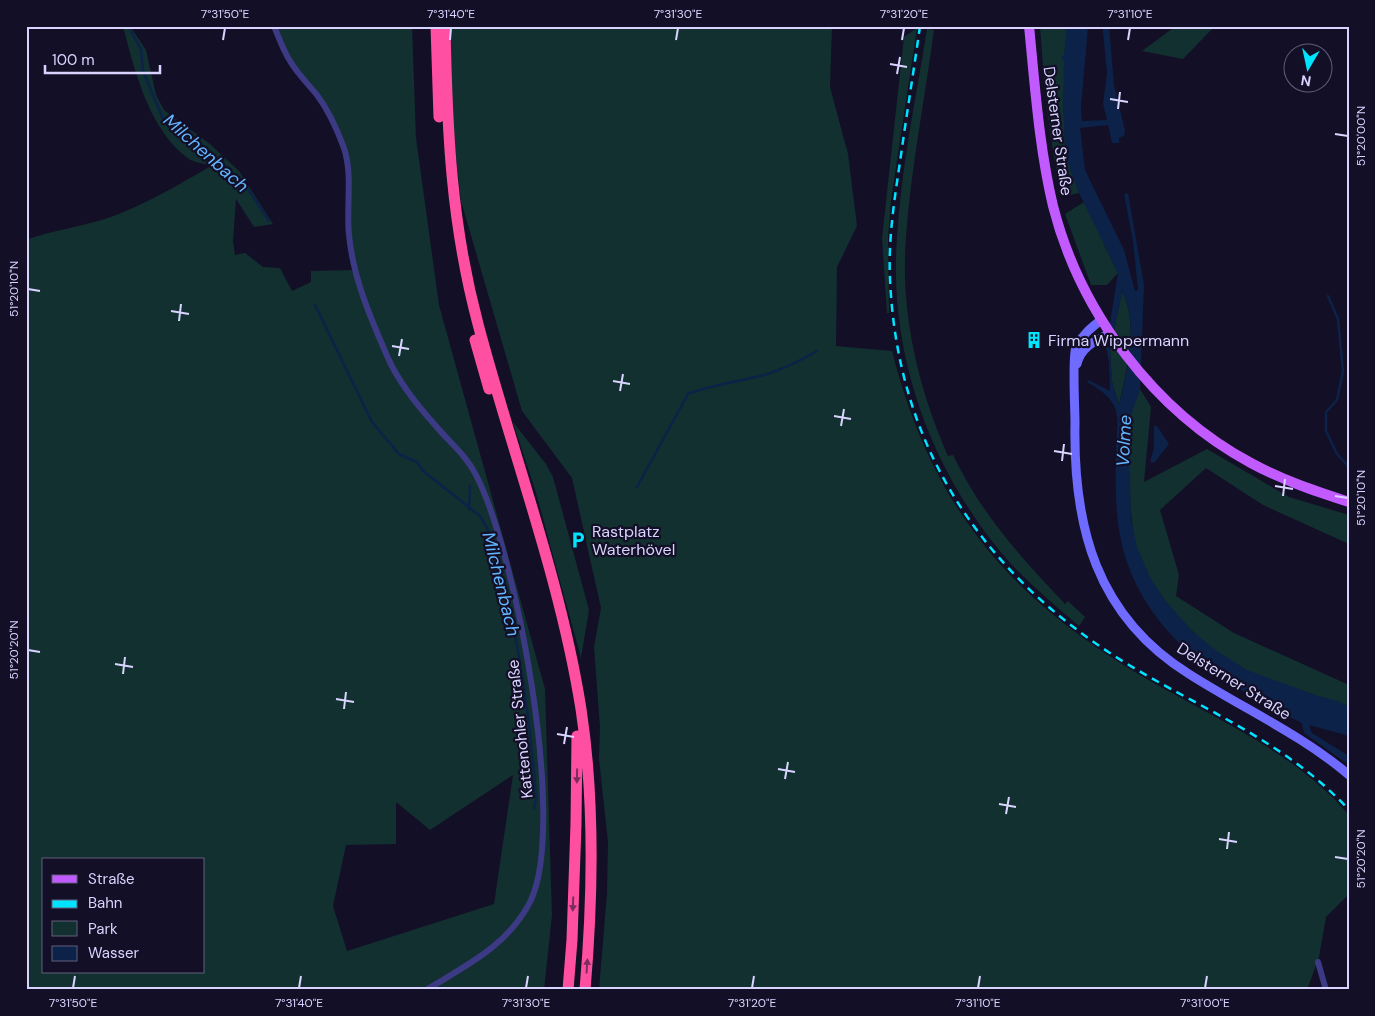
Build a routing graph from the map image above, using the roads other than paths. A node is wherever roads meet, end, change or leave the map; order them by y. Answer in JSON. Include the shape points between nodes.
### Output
{"nodes":[{"id":1,"x":274,"y":26,"type":"edge"},
{"id":2,"x":436,"y":26,"type":"edge"},
{"id":3,"x":445,"y":26,"type":"edge"},
{"id":4,"x":1029,"y":26,"type":"edge"},
{"id":5,"x":1102,"y":320,"type":"junction"},
{"id":6,"x":1110,"y":333,"type":"junction"},
{"id":7,"x":1076,"y":369,"type":"junction"},
{"id":8,"x":1349,"y":502,"type":"edge"},
{"id":9,"x":1349,"y":775,"type":"edge"},
{"id":10,"x":1318,"y":962,"type":"dead end"},
{"id":11,"x":426,"y":990,"type":"edge"},
{"id":12,"x":568,"y":990,"type":"edge"},
{"id":13,"x":585,"y":990,"type":"edge"},
{"id":14,"x":1326,"y":990,"type":"edge"}],
"edges":[{"from":1,"to":11,"type":"street","name":"Kattenohler Straße","via":[[290,62],[326,109],[343,146],[348,168],[349,238],[357,276],[389,360],[409,393],[461,451],[480,484],[502,552],[526,654],[535,711],[542,784],[538,879],[525,911],[499,944]]},
{"from":2,"to":12,"type":"highway","one_way":true,"via":[[440,137],[450,226],[470,325],[560,632],[576,727],[576,824]]},
{"from":13,"to":3,"type":"highway","one_way":true,"via":[[590,933],[590,824],[582,719],[566,631],[478,324],[456,219],[447,137]]},
{"from":4,"to":5,"type":"main road","name":"Delsterner Straße","via":[[1040,134],[1054,207],[1073,261]]},
{"from":5,"to":6,"type":"main road","name":"Delsterner Straße"},
{"from":5,"to":7,"type":"street","name":"Delsterner Straße","via":[[1089,330],[1076,348]]},
{"from":6,"to":7,"type":"street","name":"Delsterner Straße","via":[[1082,352]]},
{"from":6,"to":8,"type":"main road","via":[[1145,376],[1189,421],[1233,453],[1285,479]]},
{"from":7,"to":9,"type":"street","name":"Delsterner Straße","via":[[1074,464],[1079,507],[1096,569],[1120,609],[1148,642],[1180,668],[1295,736]]},
{"from":10,"to":14,"type":"street"}]}
